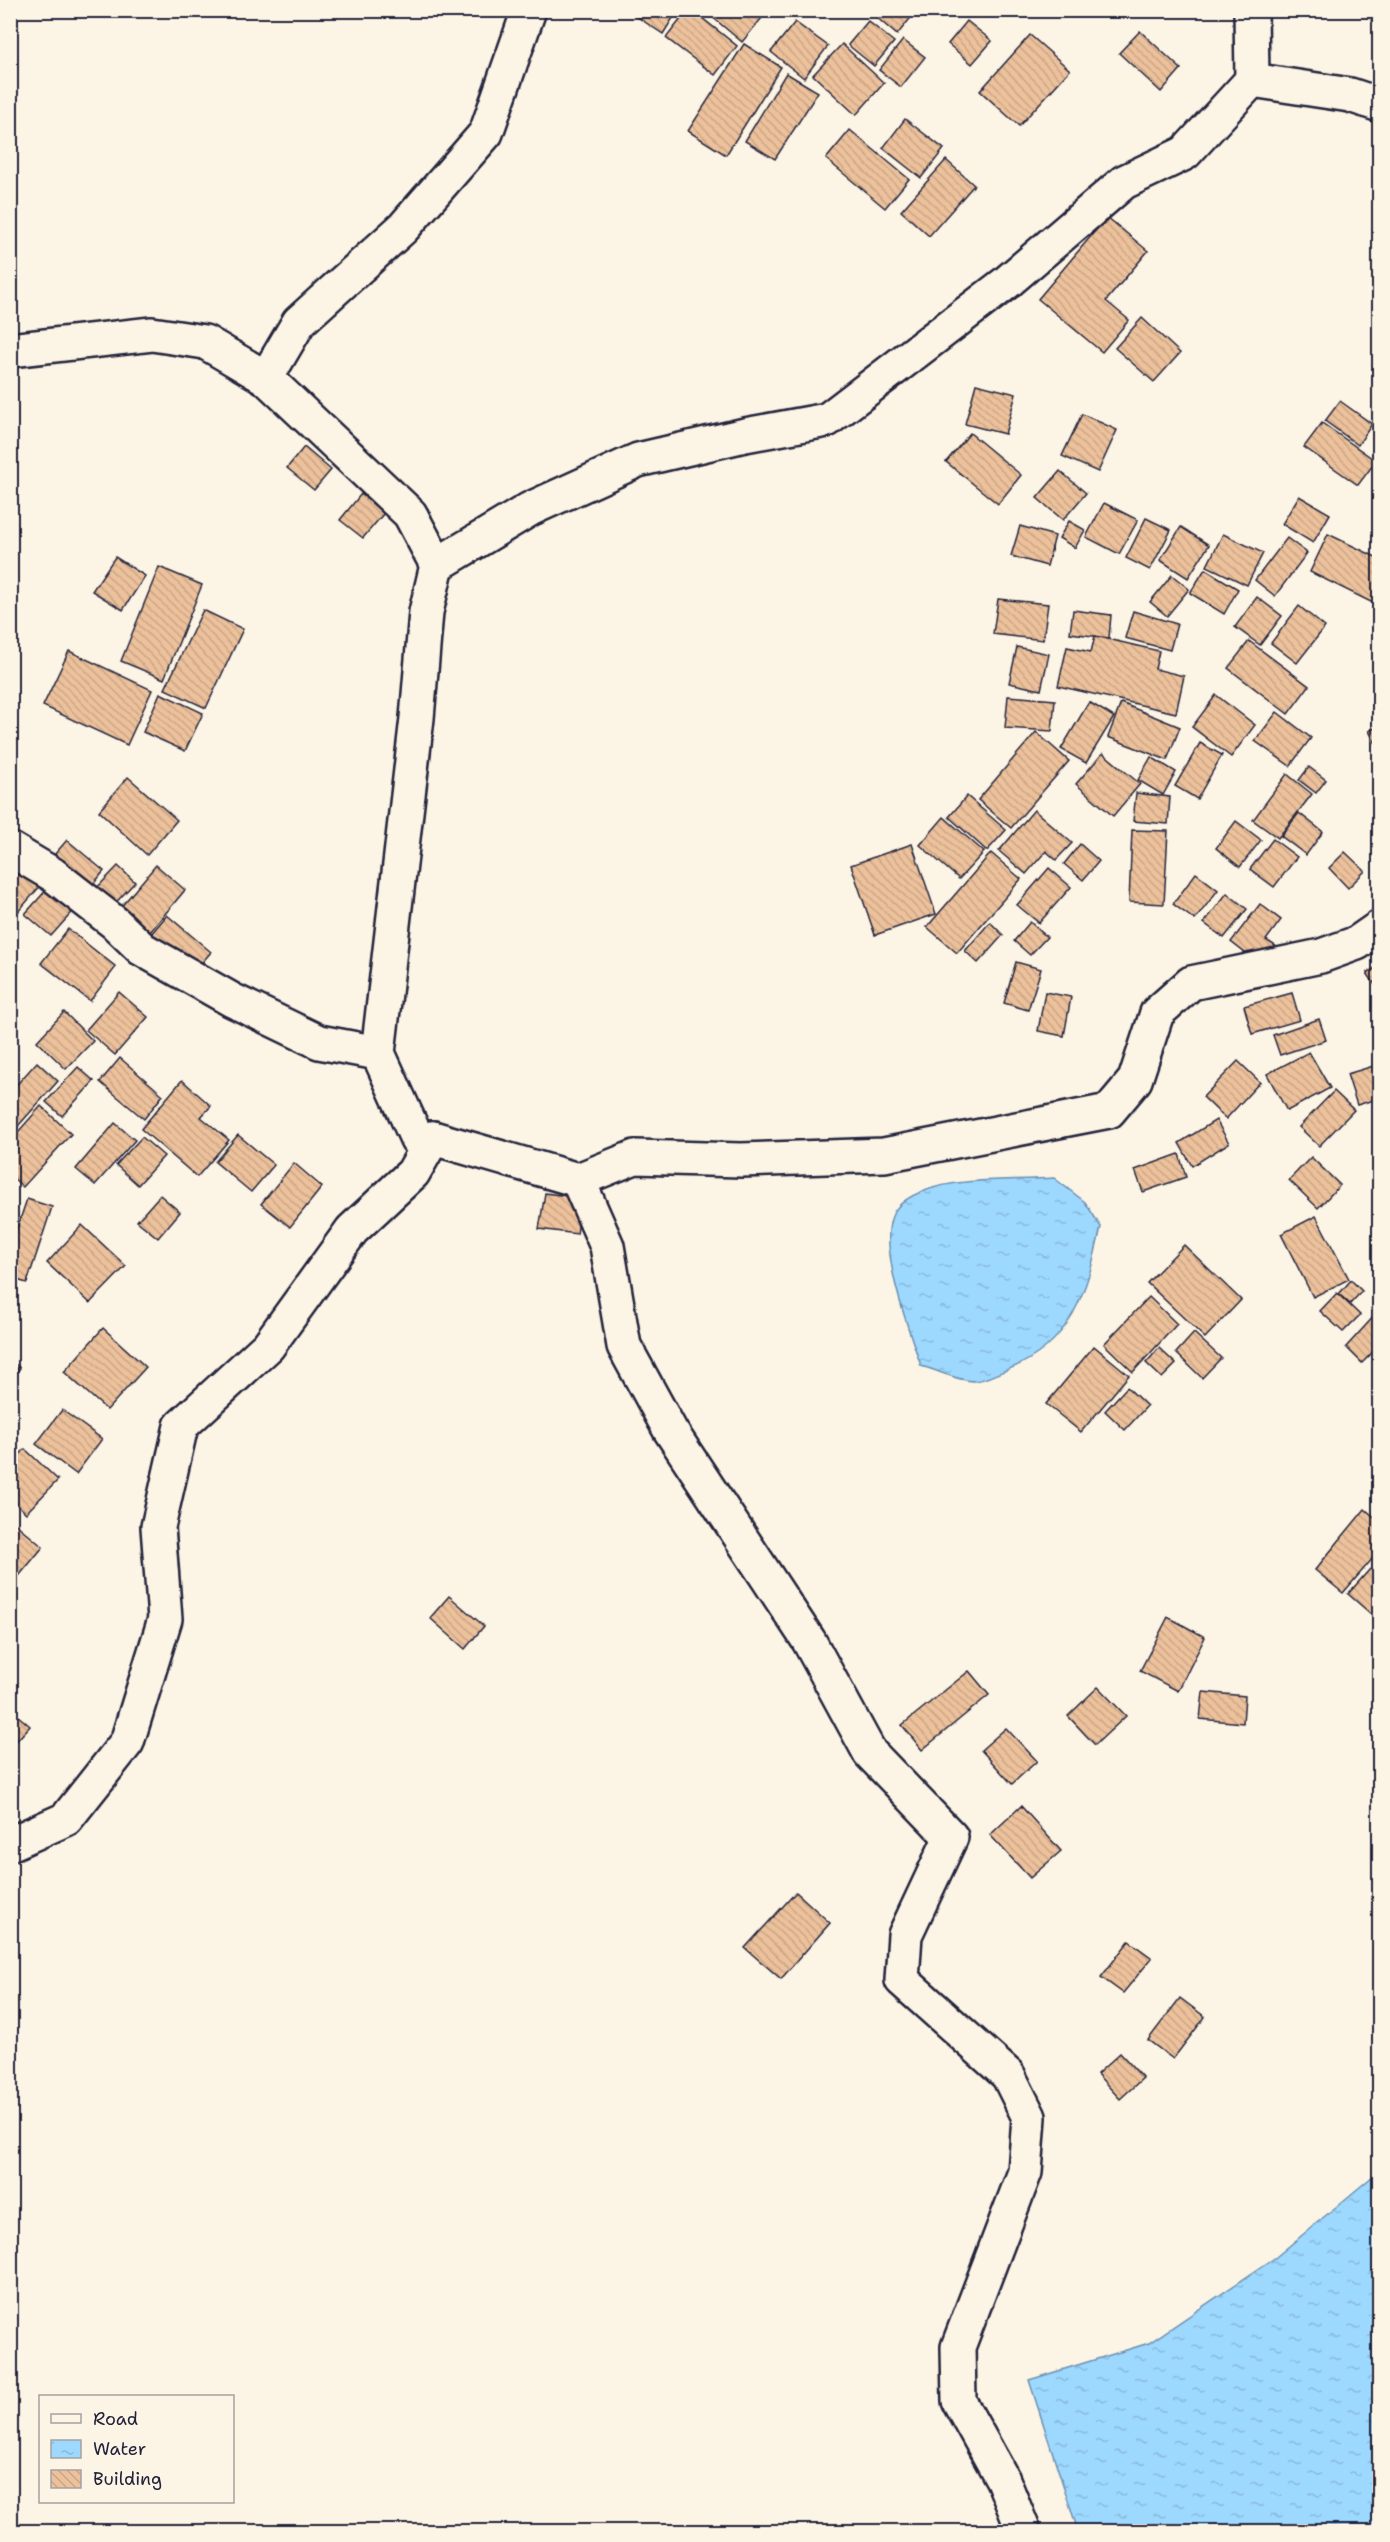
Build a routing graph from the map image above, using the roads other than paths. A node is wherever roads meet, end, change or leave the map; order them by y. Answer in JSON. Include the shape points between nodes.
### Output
{"nodes":[{"id":1,"x":529,"y":10,"type":"edge"},
{"id":2,"x":1251,"y":10,"type":"edge"},
{"id":3,"x":1252,"y":80,"type":"junction"},
{"id":4,"x":1380,"y":105,"type":"edge"},
{"id":5,"x":10,"y":350,"type":"edge"},
{"id":6,"x":266,"y":378,"type":"junction"},
{"id":7,"x":437,"y":565,"type":"junction"},
{"id":8,"x":10,"y":849,"type":"edge"},
{"id":9,"x":1380,"y":927,"type":"edge"},
{"id":10,"x":378,"y":1053,"type":"junction"},
{"id":11,"x":433,"y":1138,"type":"junction"},
{"id":12,"x":578,"y":1180,"type":"junction"},
{"id":13,"x":10,"y":1844,"type":"edge"},
{"id":14,"x":1024,"y":2532,"type":"edge"}],
"edges":[{"from":1,"to":6,"type":"street","via":[[486,133],[403,228],[299,322]]},
{"from":2,"to":3,"type":"street"},
{"from":3,"to":4,"type":"street","via":[[1350,94]]},
{"from":3,"to":7,"type":"street","via":[[1185,153],[1124,182],[1006,283],[827,420],[638,460],[530,509]]},
{"from":5,"to":6,"type":"street","via":[[152,334],[205,342]]},
{"from":6,"to":7,"type":"street","via":[[410,514]]},
{"from":7,"to":10,"type":"street","via":[[426,612]]},
{"from":8,"to":10,"type":"street","via":[[52,874],[142,949],[232,1000],[319,1042]]},
{"from":9,"to":12,"type":"street","via":[[1357,943],[1321,956],[1191,983],[1157,1013],[1136,1080],[1109,1111],[884,1155],[741,1160],[635,1156]]},
{"from":10,"to":11,"type":"street","via":[[417,1139]]},
{"from":11,"to":12,"type":"street"},
{"from":11,"to":13,"type":"street","via":[[414,1173],[352,1230],[268,1346],[182,1426],[158,1527],[165,1619],[127,1742],[66,1819]]},
{"from":12,"to":14,"type":"street","via":[[607,1246],[624,1346],[670,1430],[809,1641],[870,1753],[951,1838],[904,1935],[902,1980],[1008,2075],[1029,2117],[1025,2172],[958,2347],[959,2401],[1003,2480]]}]}
